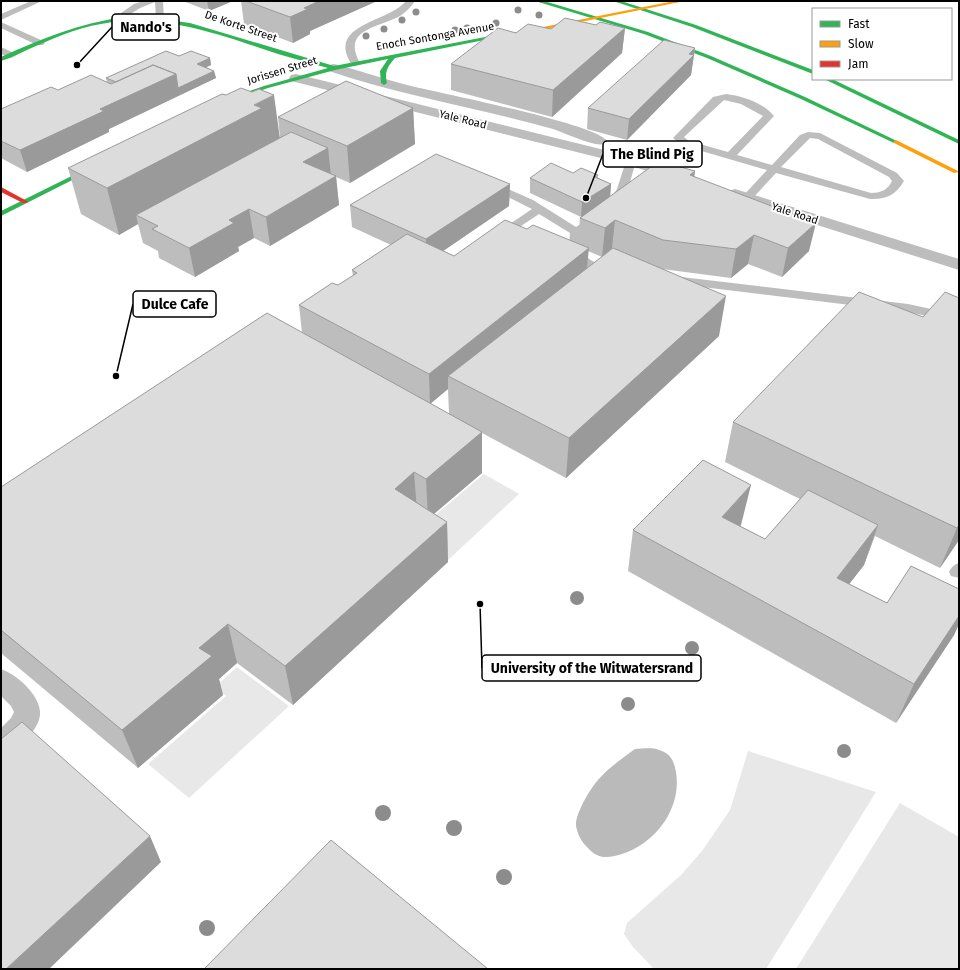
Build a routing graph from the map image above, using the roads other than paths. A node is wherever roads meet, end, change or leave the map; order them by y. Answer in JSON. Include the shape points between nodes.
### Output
{"nodes":[{"id":1,"x":38,"y":1,"type":"edge"},
{"id":2,"x":151,"y":1,"type":"edge"},
{"id":3,"x":159,"y":1,"type":"edge"},
{"id":4,"x":411,"y":1,"type":"edge"},
{"id":5,"x":538,"y":1,"type":"edge"},
{"id":6,"x":616,"y":1,"type":"edge"},
{"id":7,"x":679,"y":2,"type":"edge"},
{"id":8,"x":1,"y":17,"type":"edge"},
{"id":9,"x":160,"y":19,"type":"junction"},
{"id":10,"x":115,"y":20,"type":"junction"},
{"id":11,"x":1,"y":25,"type":"edge"},
{"id":12,"x":40,"y":43,"type":"junction"},
{"id":13,"x":1,"y":50,"type":"edge"},
{"id":14,"x":280,"y":52,"type":"junction"},
{"id":15,"x":11,"y":54,"type":"junction"},
{"id":16,"x":394,"y":56,"type":"junction"},
{"id":17,"x":1,"y":58,"type":"edge"},
{"id":18,"x":355,"y":63,"type":"junction"},
{"id":19,"x":278,"y":64,"type":"dead end"},
{"id":20,"x":334,"y":68,"type":"junction"},
{"id":21,"x":812,"y":72,"type":"edge"},
{"id":22,"x":296,"y":78,"type":"junction"},
{"id":23,"x":262,"y":80,"type":"dead end"},
{"id":24,"x":829,"y":80,"type":"edge"},
{"id":25,"x":384,"y":83,"type":"junction"},
{"id":26,"x":230,"y":99,"type":"junction"},
{"id":27,"x":216,"y":106,"type":"edge"},
{"id":28,"x":959,"y":142,"type":"edge"},
{"id":29,"x":730,"y":156,"type":"junction"},
{"id":30,"x":110,"y":160,"type":"edge"},
{"id":31,"x":631,"y":161,"type":"junction"},
{"id":32,"x":774,"y":168,"type":"junction"},
{"id":33,"x":956,"y":172,"type":"dead end"},
{"id":34,"x":481,"y":180,"type":"edge"},
{"id":35,"x":696,"y":181,"type":"edge"},
{"id":36,"x":718,"y":188,"type":"edge"},
{"id":37,"x":1,"y":189,"type":"edge"},
{"id":38,"x":747,"y":198,"type":"junction"},
{"id":39,"x":25,"y":202,"type":"junction"},
{"id":40,"x":540,"y":208,"type":"junction"},
{"id":41,"x":1,"y":214,"type":"edge"},
{"id":42,"x":576,"y":232,"type":"junction"},
{"id":43,"x":489,"y":243,"type":"edge"},
{"id":44,"x":959,"y":265,"type":"edge"},
{"id":45,"x":607,"y":271,"type":"junction"},
{"id":46,"x":621,"y":273,"type":"edge"},
{"id":47,"x":658,"y":278,"type":"edge"},
{"id":48,"x":595,"y":281,"type":"edge"},
{"id":49,"x":959,"y":323,"type":"edge"},
{"id":50,"x":1,"y":680,"type":"edge"},
{"id":51,"x":1,"y":745,"type":"edge"}],
"edges":[{"from":1,"to":8,"type":"lane"},
{"from":2,"to":10,"type":"lane","via":[[137,6]]},
{"from":3,"to":9,"type":"lane"},
{"from":4,"to":18,"type":"lane","via":[[402,11],[357,31],[350,40],[348,50]]},
{"from":5,"to":33,"type":"main road","via":[[574,10],[667,41],[755,76]]},
{"from":6,"to":21,"type":"main road","via":[[694,26]]},
{"from":7,"to":16,"type":"main road","name":"Enoch Sontonga Avenue"},
{"from":9,"to":10,"type":"main road","name":"De Korte Street"},
{"from":9,"to":14,"type":"main road","name":"De Korte Street","via":[[196,24]]},
{"from":10,"to":12,"type":"main road","name":"De Korte Street","via":[[66,32]]},
{"from":11,"to":12,"type":"lane"},
{"from":12,"to":15,"type":"main road","name":"De Korte Street"},
{"from":13,"to":15,"type":"lane"},
{"from":14,"to":19,"type":"main road"},
{"from":14,"to":20,"type":"main road","name":"De Korte Street"},
{"from":15,"to":17,"type":"main road","name":"De Korte Street"},
{"from":16,"to":18,"type":"main road","name":"Enoch Sontonga Avenue"},
{"from":16,"to":25,"type":"main road","via":[[382,68]]},
{"from":18,"to":20,"type":"main road","name":"Enoch Sontonga Avenue"},
{"from":20,"to":22,"type":"main road","name":"Jorissen Street"},
{"from":20,"to":25,"type":"street","name":"Yale Road"},
{"from":22,"to":26,"type":"main road","name":"Jorissen Street"},
{"from":22,"to":31,"type":"street","name":"Yale Road"},
{"from":23,"to":26,"type":"main road"},
{"from":24,"to":28,"type":"main road"},
{"from":25,"to":31,"type":"street","name":"Yale Road","via":[[568,129],[592,138]]},
{"from":26,"to":27,"type":"main road","name":"Jorissen Street"},
{"from":29,"to":29,"type":"lane","via":[[685,143],[678,138],[722,97],[736,98],[765,111],[769,116]]},
{"from":29,"to":32,"type":"lane"},
{"from":30,"to":39,"type":"main road"},
{"from":31,"to":35,"type":"street","name":"Yale Road"},
{"from":31,"to":42,"type":"lane","via":[[618,198],[610,208]]},
{"from":32,"to":32,"type":"lane","via":[[804,137],[814,135],[893,175],[898,181],[888,194],[877,196]]},
{"from":32,"to":38,"type":"lane"},
{"from":34,"to":40,"type":"lane"},
{"from":36,"to":38,"type":"street","name":"Yale Road"},
{"from":37,"to":39,"type":"main road"},
{"from":38,"to":44,"type":"street","name":"Yale Road"},
{"from":39,"to":41,"type":"main road"},
{"from":40,"to":42,"type":"lane"},
{"from":40,"to":43,"type":"lane"},
{"from":42,"to":45,"type":"lane","via":[[574,244],[579,257],[593,268]]},
{"from":45,"to":46,"type":"lane"},
{"from":45,"to":48,"type":"lane"},
{"from":47,"to":49,"type":"lane","via":[[908,308],[940,315]]},
{"from":50,"to":51,"type":"street","via":[[24,702],[28,716],[22,727]]}]}
